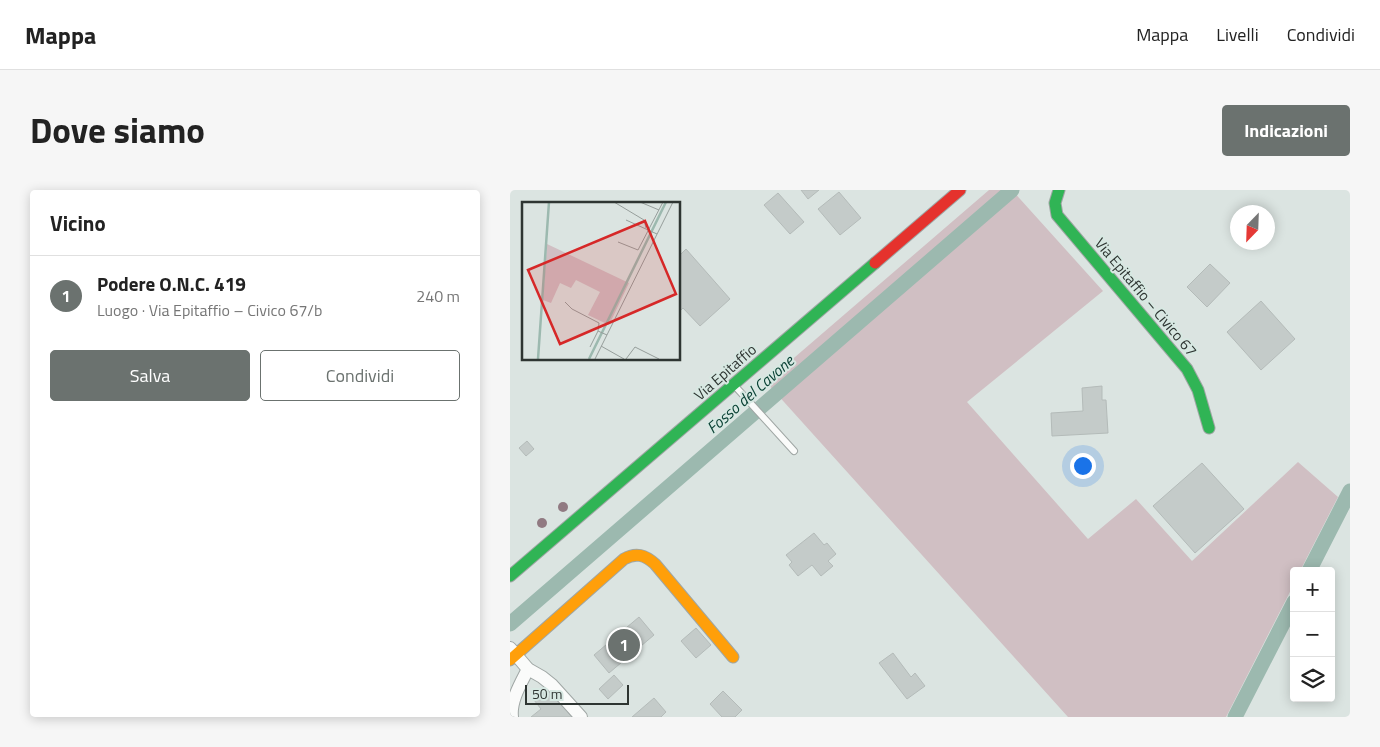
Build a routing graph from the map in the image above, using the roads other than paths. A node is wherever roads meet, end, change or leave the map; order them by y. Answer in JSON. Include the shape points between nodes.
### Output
{"nodes":[{"id":1,"x":960,"y":190,"type":"edge"},
{"id":2,"x":1059,"y":190,"type":"edge"},
{"id":3,"x":734,"y":384,"type":"junction"},
{"id":4,"x":1209,"y":428,"type":"dead end"},
{"id":5,"x":794,"y":451,"type":"dead end"},
{"id":6,"x":510,"y":576,"type":"edge"},
{"id":7,"x":512,"y":654,"type":"edge"},
{"id":8,"x":733,"y":657,"type":"dead end"},
{"id":9,"x":528,"y":670,"type":"junction"},
{"id":10,"x":512,"y":717,"type":"edge"},
{"id":11,"x":581,"y":717,"type":"edge"}],
"edges":[{"from":1,"to":3,"type":"main road","name":"Via Epitaffio"},
{"from":2,"to":4,"type":"main road","name":"Via Epitaffio – Civico 67","via":[[1055,203],[1057,215],[1187,369],[1198,390]]},
{"from":3,"to":5,"type":"lane"},
{"from":3,"to":6,"type":"main road","name":"Via Epitaffio"},
{"from":7,"to":8,"type":"main road","via":[[624,559],[639,554],[655,564]]},
{"from":7,"to":9,"type":"street"},
{"from":9,"to":10,"type":"street","via":[[512,704]]},
{"from":9,"to":11,"type":"street","via":[[552,685]]}]}
